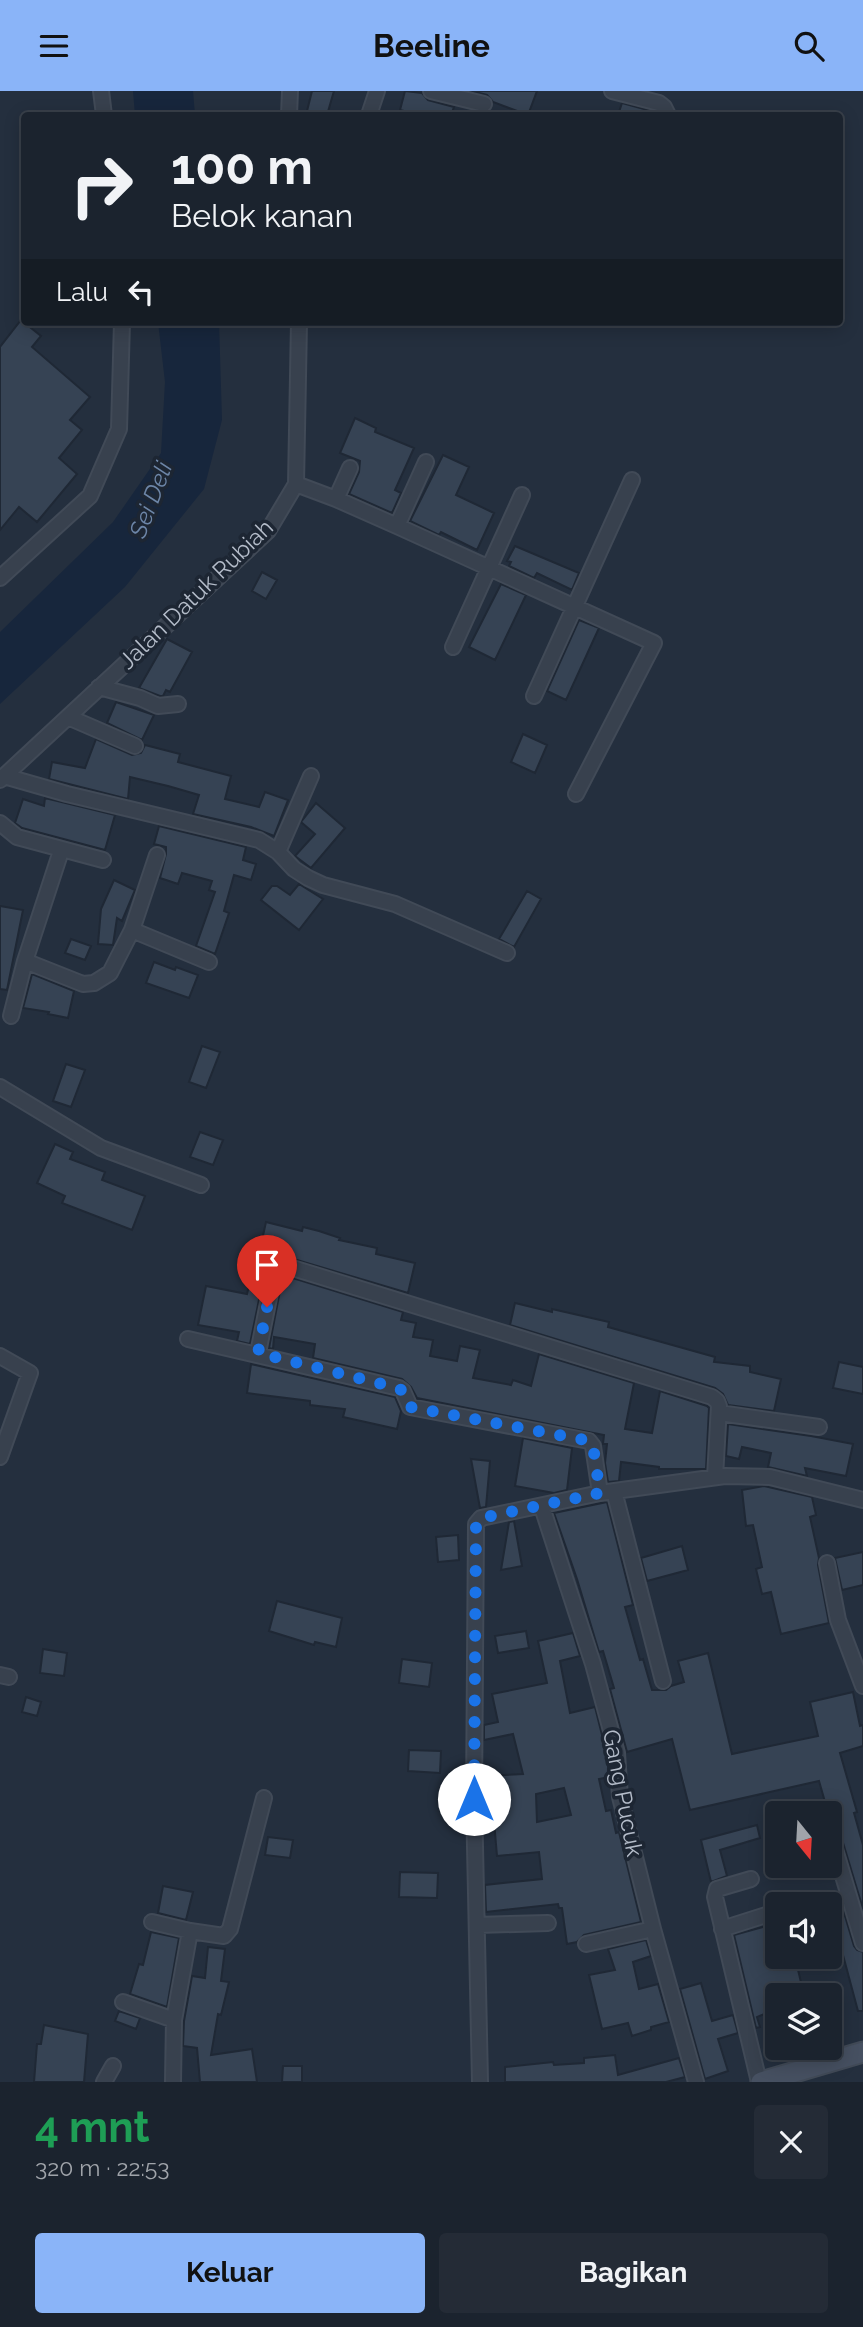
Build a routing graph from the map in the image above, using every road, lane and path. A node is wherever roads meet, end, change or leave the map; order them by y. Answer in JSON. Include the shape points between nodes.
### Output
{"nodes":[{"id":1,"x":101,"y":91,"type":"edge"},
{"id":2,"x":290,"y":91,"type":"edge"},
{"id":3,"x":377,"y":91,"type":"edge"},
{"id":4,"x":431,"y":91,"type":"edge"},
{"id":5,"x":612,"y":91,"type":"edge"},
{"id":6,"x":484,"y":104,"type":"dead end"},
{"id":7,"x":104,"y":112,"type":"edge"},
{"id":8,"x":289,"y":112,"type":"edge"},
{"id":9,"x":370,"y":112,"type":"edge"},
{"id":10,"x":666,"y":112,"type":"edge"},
{"id":11,"x":122,"y":326,"type":"edge"},
{"id":12,"x":299,"y":326,"type":"edge"},
{"id":13,"x":426,"y":462,"type":"dead end"},
{"id":14,"x":350,"y":468,"type":"dead end"},
{"id":15,"x":632,"y":480,"type":"dead end"},
{"id":16,"x":296,"y":484,"type":"junction"},
{"id":17,"x":522,"y":495,"type":"dead end"},
{"id":18,"x":336,"y":499,"type":"junction"},
{"id":19,"x":397,"y":526,"type":"junction"},
{"id":20,"x":490,"y":567,"type":"junction"},
{"id":21,"x":0,"y":578,"type":"edge"},
{"id":22,"x":575,"y":605,"type":"junction"},
{"id":23,"x":453,"y":647,"type":"dead end"},
{"id":24,"x":99,"y":687,"type":"junction"},
{"id":25,"x":534,"y":696,"type":"dead end"},
{"id":26,"x":178,"y":704,"type":"dead end"},
{"id":27,"x":68,"y":717,"type":"junction"},
{"id":28,"x":135,"y":746,"type":"dead end"},
{"id":29,"x":311,"y":776,"type":"dead end"},
{"id":30,"x":2,"y":778,"type":"edge"},
{"id":31,"x":576,"y":794,"type":"dead end"},
{"id":32,"x":0,"y":823,"type":"edge"},
{"id":33,"x":61,"y":851,"type":"junction"},
{"id":34,"x":278,"y":852,"type":"junction"},
{"id":35,"x":158,"y":855,"type":"dead end"},
{"id":36,"x":103,"y":860,"type":"dead end"},
{"id":37,"x":132,"y":930,"type":"junction"},
{"id":38,"x":507,"y":953,"type":"dead end"},
{"id":39,"x":25,"y":961,"type":"junction"},
{"id":40,"x":209,"y":962,"type":"dead end"},
{"id":41,"x":11,"y":1016,"type":"dead end"},
{"id":42,"x":0,"y":1087,"type":"edge"},
{"id":43,"x":201,"y":1185,"type":"dead end"},
{"id":44,"x":260,"y":1258,"type":"dead end"},
{"id":45,"x":276,"y":1263,"type":"junction"},
{"id":46,"x":188,"y":1339,"type":"dead end"},
{"id":47,"x":258,"y":1353,"type":"junction"},
{"id":48,"x":0,"y":1356,"type":"edge"},
{"id":49,"x":719,"y":1413,"type":"junction"},
{"id":50,"x":819,"y":1427,"type":"dead end"},
{"id":51,"x":0,"y":1457,"type":"edge"},
{"id":52,"x":715,"y":1477,"type":"junction"},
{"id":53,"x":607,"y":1492,"type":"junction"},
{"id":54,"x":863,"y":1500,"type":"edge"},
{"id":55,"x":542,"y":1507,"type":"junction"},
{"id":56,"x":827,"y":1563,"type":"dead end"},
{"id":57,"x":663,"y":1681,"type":"dead end"},
{"id":58,"x":863,"y":1686,"type":"edge"},
{"id":59,"x":264,"y":1798,"type":"dead end"},
{"id":60,"x":842,"y":1873,"type":"edge"},
{"id":61,"x":751,"y":1879,"type":"dead end"},
{"id":62,"x":765,"y":1915,"type":"edge"},
{"id":63,"x":152,"y":1922,"type":"dead end"},
{"id":64,"x":548,"y":1923,"type":"dead end"},
{"id":65,"x":477,"y":1925,"type":"junction"},
{"id":66,"x":653,"y":1929,"type":"junction"},
{"id":67,"x":722,"y":1929,"type":"junction"},
{"id":68,"x":190,"y":1931,"type":"junction"},
{"id":69,"x":863,"y":1943,"type":"edge"},
{"id":70,"x":586,"y":1944,"type":"dead end"},
{"id":71,"x":123,"y":2002,"type":"dead end"},
{"id":72,"x":174,"y":2020,"type":"junction"},
{"id":73,"x":863,"y":2052,"type":"edge"},
{"id":74,"x":113,"y":2066,"type":"dead end"},
{"id":75,"x":104,"y":2082,"type":"edge"},
{"id":76,"x":173,"y":2082,"type":"edge"},
{"id":77,"x":480,"y":2082,"type":"edge"},
{"id":78,"x":696,"y":2082,"type":"edge"},
{"id":79,"x":760,"y":2082,"type":"edge"}],
"edges":[{"from":1,"to":7,"type":"street"},
{"from":2,"to":8,"type":"street"},
{"from":3,"to":9,"type":"street"},
{"from":4,"to":6,"type":"street"},
{"from":5,"to":10,"type":"street","via":[[659,103]]},
{"from":11,"to":21,"type":"street","via":[[119,429],[90,496]]},
{"from":12,"to":16,"type":"street","name":"Jalan Datuk Rubiah"},
{"from":13,"to":19,"type":"street"},
{"from":14,"to":18,"type":"street"},
{"from":15,"to":22,"type":"street"},
{"from":16,"to":18,"type":"street"},
{"from":16,"to":24,"type":"street","name":"Jalan Datuk Rubiah","via":[[268,531]]},
{"from":17,"to":20,"type":"street"},
{"from":18,"to":19,"type":"street"},
{"from":19,"to":20,"type":"street"},
{"from":20,"to":22,"type":"street"},
{"from":20,"to":23,"type":"street"},
{"from":22,"to":25,"type":"street"},
{"from":22,"to":31,"type":"street","via":[[654,643]]},
{"from":24,"to":26,"type":"street","via":[[158,706]]},
{"from":24,"to":27,"type":"street","name":"Jalan Datuk Rubiah"},
{"from":27,"to":28,"type":"street"},
{"from":27,"to":30,"type":"street","name":"Jalan Datuk Rubiah"},
{"from":29,"to":34,"type":"street"},
{"from":30,"to":34,"type":"street","via":[[259,840]]},
{"from":32,"to":33,"type":"street","via":[[17,837]]},
{"from":33,"to":36,"type":"street"},
{"from":33,"to":39,"type":"street"},
{"from":34,"to":38,"type":"street","via":[[294,869],[323,885],[395,904]]},
{"from":35,"to":37,"type":"street"},
{"from":37,"to":39,"type":"street","via":[[110,973],[94,983],[83,984]]},
{"from":37,"to":40,"type":"street"},
{"from":39,"to":41,"type":"street"},
{"from":42,"to":43,"type":"street","via":[[101,1148]]},
{"from":44,"to":45,"type":"street"},
{"from":45,"to":47,"type":"street"},
{"from":45,"to":49,"type":"street","via":[[712,1397],[718,1401]]},
{"from":46,"to":47,"type":"street"},
{"from":47,"to":53,"type":"street","via":[[398,1388],[410,1407],[589,1441]]},
{"from":48,"to":51,"type":"street","via":[[30,1373]]},
{"from":49,"to":50,"type":"street"},
{"from":49,"to":52,"type":"street"},
{"from":52,"to":53,"type":"street"},
{"from":52,"to":54,"type":"street","via":[[770,1477]]},
{"from":53,"to":55,"type":"street"},
{"from":53,"to":57,"type":"street"},
{"from":55,"to":65,"type":"street","via":[[481,1518],[476,1524]]},
{"from":55,"to":66,"type":"street","name":"Gang Pucuk","via":[[617,1753],[620,1797]]},
{"from":56,"to":58,"type":"street","via":[[838,1620]]},
{"from":59,"to":68,"type":"street","via":[[230,1929],[223,1937]]},
{"from":60,"to":69,"type":"street"},
{"from":61,"to":67,"type":"street","via":[[717,1889]]},
{"from":62,"to":67,"type":"street"},
{"from":63,"to":68,"type":"street"},
{"from":64,"to":65,"type":"street"},
{"from":65,"to":77,"type":"street"},
{"from":66,"to":70,"type":"street"},
{"from":66,"to":78,"type":"street","name":"Gang Pucuk"},
{"from":67,"to":79,"type":"street"},
{"from":68,"to":72,"type":"street"},
{"from":71,"to":72,"type":"street"},
{"from":72,"to":76,"type":"street"},
{"from":73,"to":79,"type":"main road"},
{"from":74,"to":75,"type":"street"}]}
